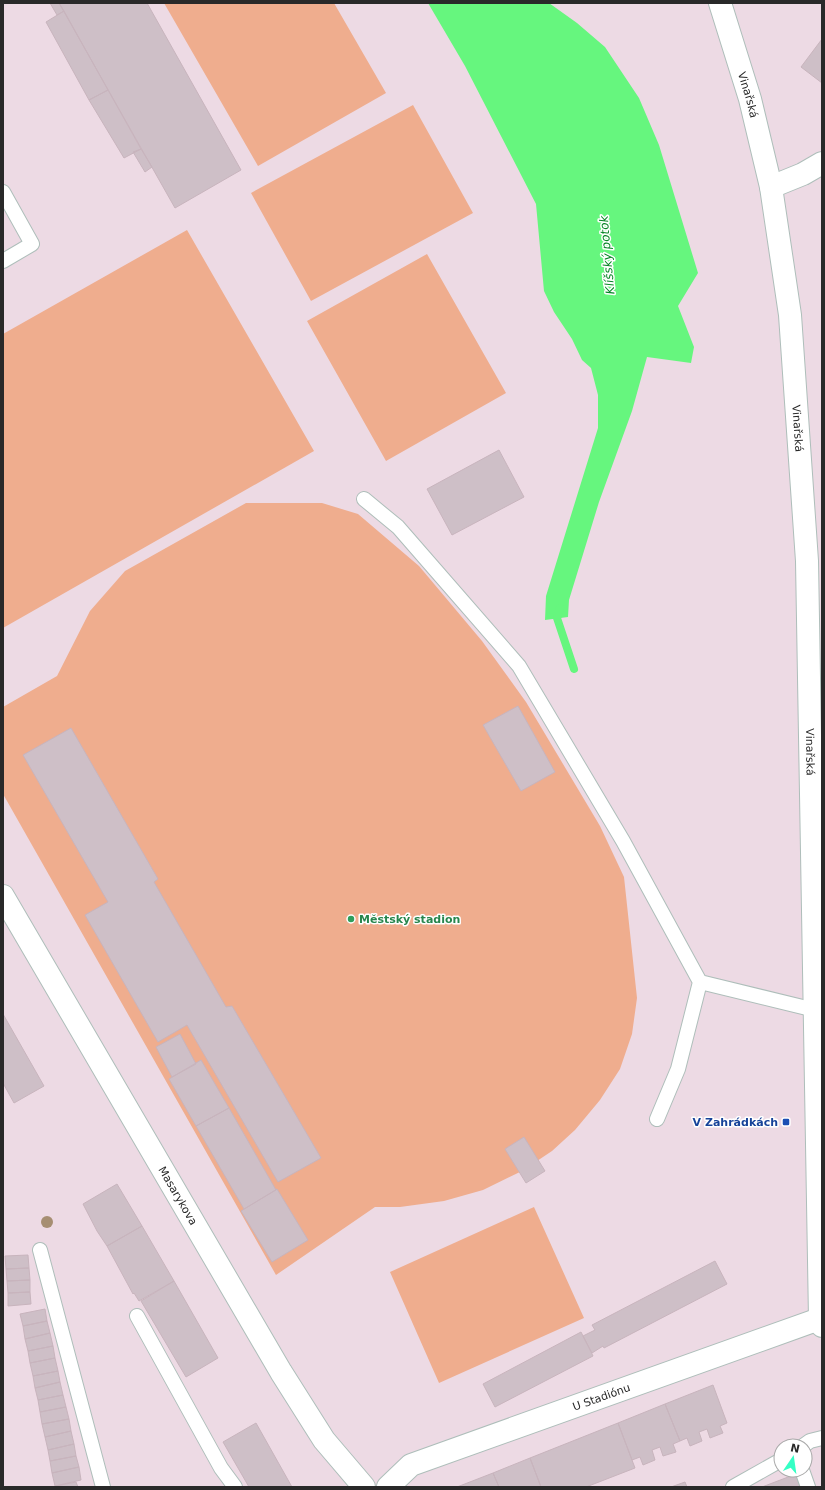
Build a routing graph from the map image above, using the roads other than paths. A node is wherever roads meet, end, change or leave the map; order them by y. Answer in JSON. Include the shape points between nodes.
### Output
{"nodes":[{"id":1,"x":720,"y":3,"type":"edge"},
{"id":2,"x":822,"y":163,"type":"edge"},
{"id":3,"x":771,"y":187,"type":"junction"},
{"id":4,"x":3,"y":192,"type":"edge"},
{"id":5,"x":3,"y":260,"type":"edge"},
{"id":6,"x":364,"y":499,"type":"dead end"},
{"id":7,"x":5,"y":905,"type":"edge"},
{"id":8,"x":700,"y":982,"type":"junction"},
{"id":9,"x":815,"y":1010,"type":"junction"},
{"id":10,"x":657,"y":1119,"type":"dead end"},
{"id":11,"x":40,"y":1250,"type":"dead end"},
{"id":12,"x":137,"y":1316,"type":"dead end"},
{"id":13,"x":821,"y":1321,"type":"edge"},
{"id":14,"x":773,"y":1464,"type":"edge"},
{"id":15,"x":103,"y":1487,"type":"edge"},
{"id":16,"x":235,"y":1487,"type":"edge"},
{"id":17,"x":364,"y":1487,"type":"edge"},
{"id":18,"x":388,"y":1487,"type":"edge"},
{"id":19,"x":733,"y":1487,"type":"edge"}],
"edges":[{"from":1,"to":3,"type":"street","name":"Vinařská","via":[[750,99]]},
{"from":2,"to":3,"type":"street"},
{"from":3,"to":9,"type":"street","name":"Vinařská","via":[[790,315],[807,561]]},
{"from":4,"to":5,"type":"lane","via":[[32,244]]},
{"from":6,"to":8,"type":"lane","via":[[398,527],[519,666],[623,841]]},
{"from":7,"to":17,"type":"street","name":"Masarykova","via":[[281,1372],[324,1440]]},
{"from":8,"to":9,"type":"lane"},
{"from":8,"to":10,"type":"lane","via":[[678,1069]]},
{"from":9,"to":13,"type":"street","name":"Vinařská"},
{"from":11,"to":15,"type":"lane"},
{"from":12,"to":16,"type":"lane","via":[[221,1468]]},
{"from":13,"to":18,"type":"street","name":"U Stadiónu","via":[[411,1465]]},
{"from":14,"to":19,"type":"lane"}]}
